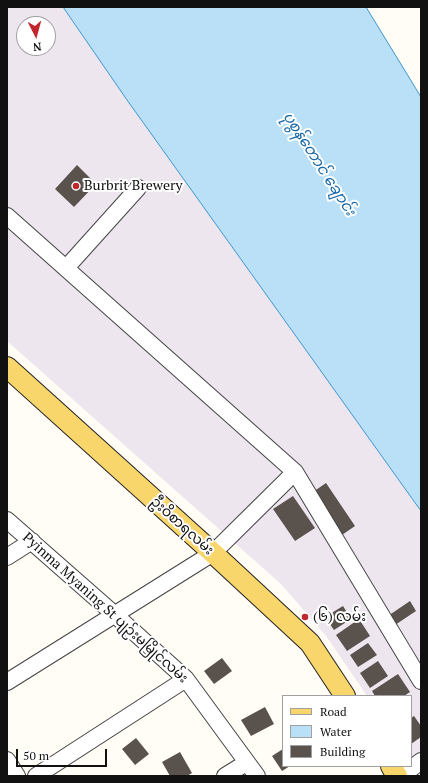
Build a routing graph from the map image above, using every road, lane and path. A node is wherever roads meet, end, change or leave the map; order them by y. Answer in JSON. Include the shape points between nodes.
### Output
{"nodes":[{"id":1,"x":138,"y":188,"type":"dead end"},
{"id":2,"x":7,"y":216,"type":"edge"},
{"id":3,"x":66,"y":268,"type":"junction"},
{"id":4,"x":7,"y":366,"type":"edge"},
{"id":5,"x":294,"y":472,"type":"junction"},
{"id":6,"x":7,"y":520,"type":"edge"},
{"id":7,"x":32,"y":541,"type":"junction"},
{"id":8,"x":213,"y":553,"type":"junction"},
{"id":9,"x":7,"y":557,"type":"edge"},
{"id":10,"x":114,"y":614,"type":"junction"},
{"id":11,"x":186,"y":679,"type":"junction"},
{"id":12,"x":421,"y":681,"type":"edge"},
{"id":13,"x":7,"y":682,"type":"edge"},
{"id":14,"x":344,"y":695,"type":"edge"},
{"id":15,"x":7,"y":760,"type":"edge"},
{"id":16,"x":421,"y":761,"type":"edge"},
{"id":17,"x":246,"y":763,"type":"junction"},
{"id":18,"x":392,"y":767,"type":"edge"},
{"id":19,"x":17,"y":776,"type":"edge"},
{"id":20,"x":36,"y":776,"type":"edge"},
{"id":21,"x":226,"y":776,"type":"edge"},
{"id":22,"x":257,"y":776,"type":"edge"},
{"id":23,"x":397,"y":776,"type":"edge"},
{"id":24,"x":402,"y":776,"type":"edge"}],
"edges":[{"from":1,"to":3,"type":"street"},
{"from":2,"to":3,"type":"street"},
{"from":3,"to":5,"type":"street"},
{"from":4,"to":8,"type":"main road","name":"ဦးဝိစာရလမ်း"},
{"from":5,"to":8,"type":"street"},
{"from":5,"to":12,"type":"street"},
{"from":6,"to":7,"type":"street","name":"Pyinma Myaning St ပျဉ်းမမြိုင်လမ်း"},
{"from":7,"to":9,"type":"street"},
{"from":7,"to":10,"type":"street","name":"Pyinma Myaning St ပျဉ်းမမြိုင်လမ်း"},
{"from":8,"to":10,"type":"street"},
{"from":8,"to":14,"type":"main road","name":"ဦးဝိစာရလမ်း","via":[[310,643]]},
{"from":10,"to":11,"type":"street","name":"Pyinma Myaning St ပျဉ်းမမြိုင်လမ်း"},
{"from":10,"to":13,"type":"street"},
{"from":11,"to":17,"type":"street","name":"Pyinma Myaning St ပျဉ်းမမြိုင်လမ်း"},
{"from":11,"to":20,"type":"street"},
{"from":15,"to":19,"type":"street"},
{"from":16,"to":24,"type":"street"},
{"from":17,"to":21,"type":"street"},
{"from":17,"to":22,"type":"street","name":"Pyinma Myaning St ပျဉ်းမမြိုင်လမ်း"},
{"from":18,"to":23,"type":"main road"}]}
